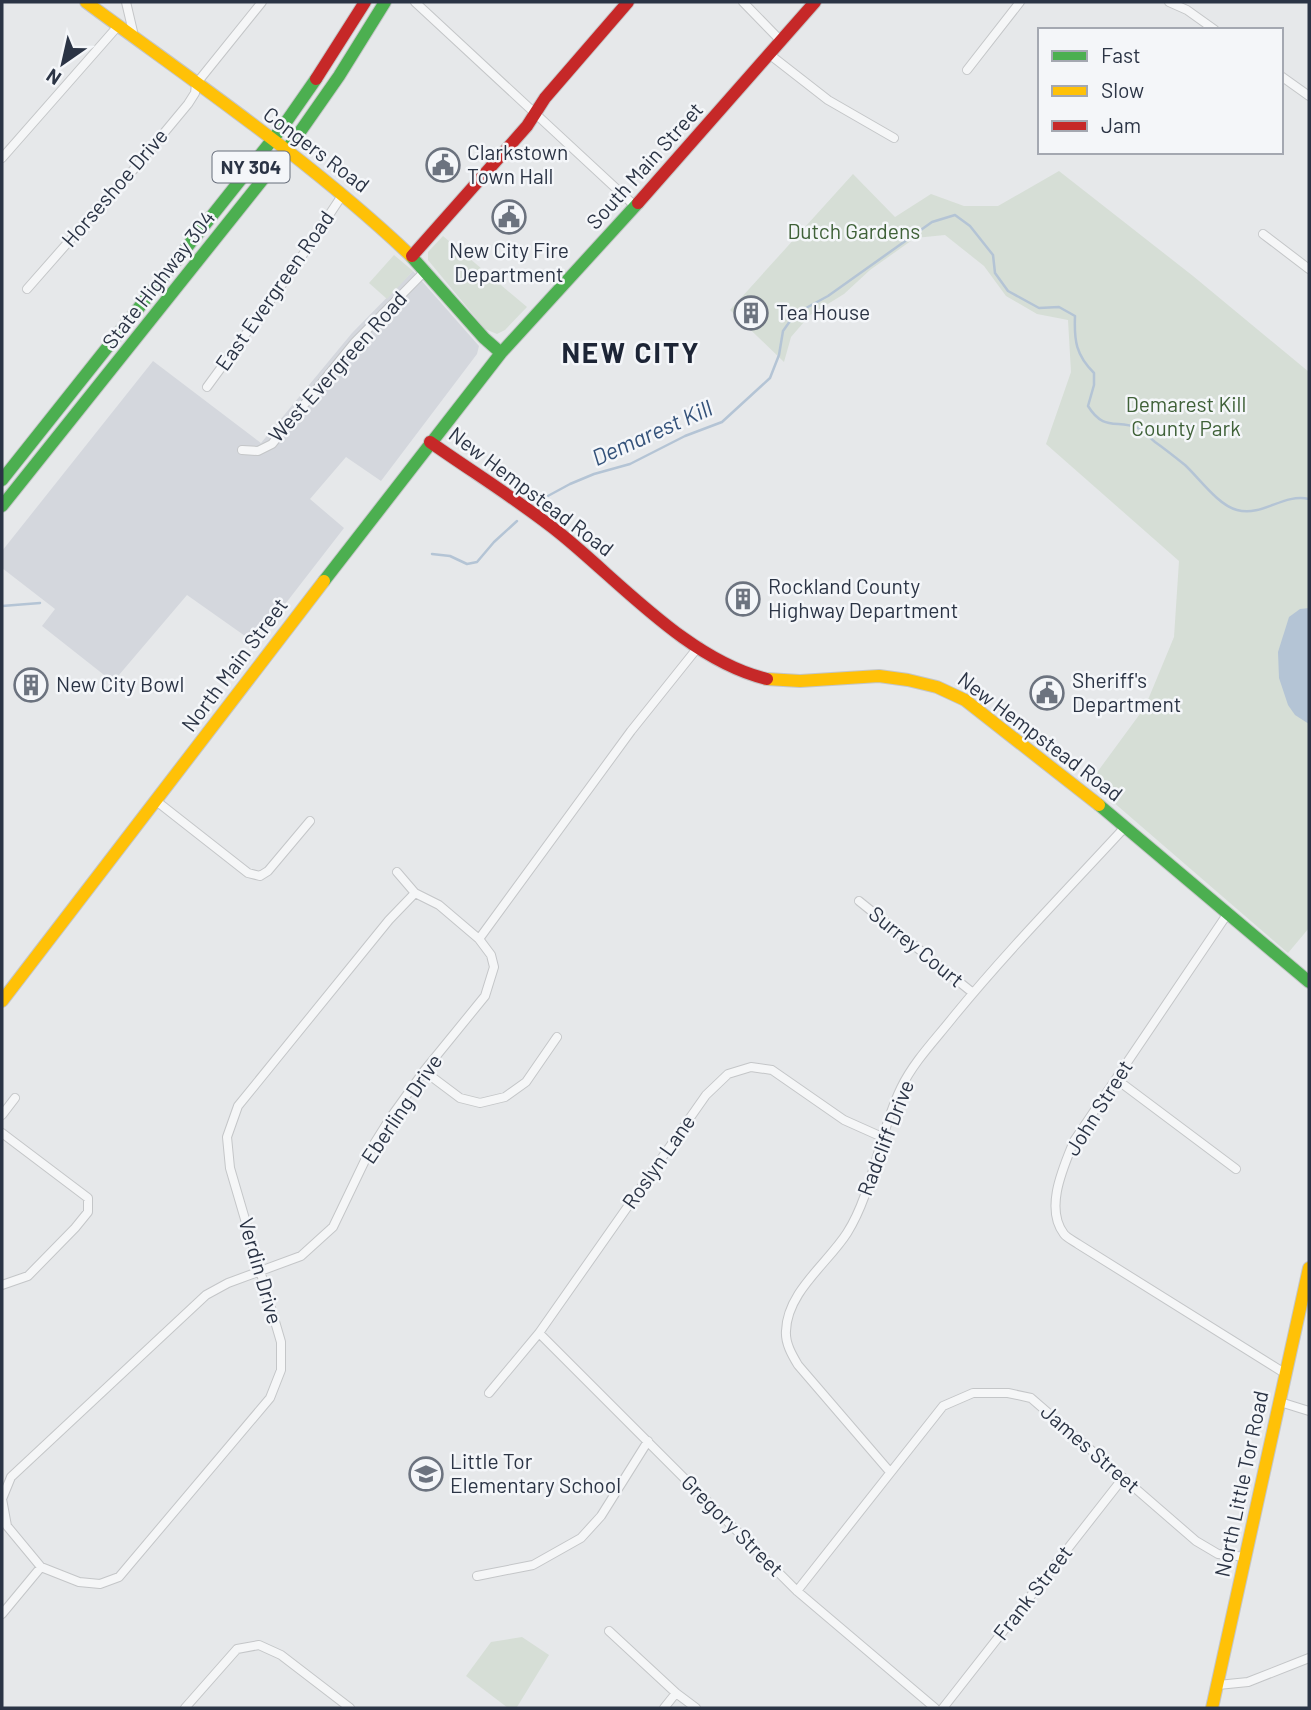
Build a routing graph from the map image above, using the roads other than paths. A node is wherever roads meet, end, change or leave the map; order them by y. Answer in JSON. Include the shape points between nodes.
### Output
{"nodes":[{"id":1,"x":86,"y":2,"type":"edge"},
{"id":2,"x":126,"y":2,"type":"edge"},
{"id":3,"x":262,"y":2,"type":"edge"},
{"id":4,"x":365,"y":2,"type":"edge"},
{"id":5,"x":385,"y":2,"type":"edge"},
{"id":6,"x":415,"y":2,"type":"edge"},
{"id":7,"x":628,"y":2,"type":"edge"},
{"id":8,"x":743,"y":2,"type":"edge"},
{"id":9,"x":815,"y":2,"type":"edge"},
{"id":10,"x":1020,"y":2,"type":"edge"},
{"id":11,"x":1169,"y":2,"type":"edge"},
{"id":12,"x":118,"y":26,"type":"junction"},
{"id":13,"x":1212,"y":28,"type":"edge"},
{"id":14,"x":135,"y":38,"type":"junction"},
{"id":15,"x":781,"y":41,"type":"junction"},
{"id":16,"x":769,"y":54,"type":"junction"},
{"id":17,"x":967,"y":70,"type":"dead end"},
{"id":18,"x":1283,"y":77,"type":"edge"},
{"id":19,"x":196,"y":84,"type":"junction"},
{"id":20,"x":1309,"y":96,"type":"edge"},
{"id":21,"x":535,"y":112,"type":"junction"},
{"id":22,"x":894,"y":138,"type":"dead end"},
{"id":23,"x":272,"y":140,"type":"junction"},
{"id":24,"x":286,"y":150,"type":"junction"},
{"id":25,"x":2,"y":158,"type":"edge"},
{"id":26,"x":343,"y":194,"type":"junction"},
{"id":27,"x":635,"y":206,"type":"junction"},
{"id":28,"x":1263,"y":234,"type":"dead end"},
{"id":29,"x":412,"y":256,"type":"junction"},
{"id":30,"x":1309,"y":269,"type":"edge"},
{"id":31,"x":426,"y":270,"type":"junction"},
{"id":32,"x":27,"y":289,"type":"dead end"},
{"id":33,"x":501,"y":354,"type":"junction"},
{"id":34,"x":207,"y":387,"type":"dead end"},
{"id":35,"x":430,"y":442,"type":"junction"},
{"id":36,"x":242,"y":450,"type":"dead end"},
{"id":37,"x":2,"y":480,"type":"edge"},
{"id":38,"x":2,"y":506,"type":"edge"},
{"id":39,"x":699,"y":646,"type":"junction"},
{"id":40,"x":155,"y":800,"type":"junction"},
{"id":41,"x":310,"y":821,"type":"dead end"},
{"id":42,"x":1126,"y":826,"type":"junction"},
{"id":43,"x":397,"y":872,"type":"dead end"},
{"id":44,"x":415,"y":893,"type":"junction"},
{"id":45,"x":859,"y":901,"type":"dead end"},
{"id":46,"x":1228,"y":912,"type":"junction"},
{"id":47,"x":480,"y":939,"type":"junction"},
{"id":48,"x":1309,"y":982,"type":"edge"},
{"id":49,"x":973,"y":993,"type":"junction"},
{"id":50,"x":2,"y":1001,"type":"edge"},
{"id":51,"x":557,"y":1037,"type":"dead end"},
{"id":52,"x":424,"y":1071,"type":"junction"},
{"id":53,"x":1116,"y":1079,"type":"junction"},
{"id":54,"x":15,"y":1098,"type":"dead end"},
{"id":55,"x":2,"y":1115,"type":"edge"},
{"id":56,"x":2,"y":1133,"type":"edge"},
{"id":57,"x":882,"y":1136,"type":"junction"},
{"id":58,"x":1236,"y":1170,"type":"dead end"},
{"id":59,"x":1309,"y":1268,"type":"edge"},
{"id":60,"x":259,"y":1270,"type":"junction"},
{"id":61,"x":2,"y":1285,"type":"edge"},
{"id":62,"x":539,"y":1333,"type":"junction"},
{"id":63,"x":1286,"y":1374,"type":"junction"},
{"id":64,"x":489,"y":1392,"type":"dead end"},
{"id":65,"x":1280,"y":1402,"type":"junction"},
{"id":66,"x":1309,"y":1411,"type":"edge"},
{"id":67,"x":648,"y":1441,"type":"junction"},
{"id":68,"x":890,"y":1472,"type":"junction"},
{"id":69,"x":1123,"y":1478,"type":"junction"},
{"id":70,"x":1246,"y":1557,"type":"junction"},
{"id":71,"x":41,"y":1567,"type":"junction"},
{"id":72,"x":477,"y":1576,"type":"dead end"},
{"id":73,"x":797,"y":1591,"type":"junction"},
{"id":74,"x":2,"y":1614,"type":"edge"},
{"id":75,"x":609,"y":1631,"type":"dead end"},
{"id":76,"x":1309,"y":1658,"type":"edge"},
{"id":77,"x":1218,"y":1685,"type":"junction"},
{"id":78,"x":676,"y":1693,"type":"junction"},
{"id":79,"x":185,"y":1708,"type":"edge"},
{"id":80,"x":350,"y":1708,"type":"edge"},
{"id":81,"x":664,"y":1708,"type":"edge"},
{"id":82,"x":696,"y":1708,"type":"edge"},
{"id":83,"x":935,"y":1708,"type":"edge"},
{"id":84,"x":943,"y":1708,"type":"edge"},
{"id":85,"x":1212,"y":1708,"type":"edge"}],
"edges":[{"from":1,"to":12,"type":"street","name":"Congers Road"},
{"from":2,"to":14,"type":"street"},
{"from":3,"to":19,"type":"street","name":"Horseshoe Drive"},
{"from":4,"to":23,"type":"street","name":"State Highway 304","number":"NY 304"},
{"from":5,"to":24,"type":"street","name":"State Highway 304","number":"NY 304"},
{"from":6,"to":21,"type":"street"},
{"from":7,"to":21,"type":"street"},
{"from":8,"to":15,"type":"street"},
{"from":9,"to":15,"type":"street","name":"South Main Street"},
{"from":10,"to":17,"type":"street"},
{"from":11,"to":13,"type":"street"},
{"from":12,"to":14,"type":"street","name":"Congers Road"},
{"from":12,"to":25,"type":"street"},
{"from":14,"to":19,"type":"street","name":"Congers Road"},
{"from":15,"to":16,"type":"street","name":"South Main Street"},
{"from":16,"to":22,"type":"street","via":[[828,100]]},
{"from":16,"to":27,"type":"street","name":"South Main Street"},
{"from":18,"to":20,"type":"street"},
{"from":19,"to":23,"type":"street","name":"Congers Road"},
{"from":19,"to":32,"type":"street","name":"Horseshoe Drive","via":[[188,104]]},
{"from":21,"to":27,"type":"street"},
{"from":21,"to":29,"type":"street"},
{"from":23,"to":24,"type":"street","name":"Congers Road"},
{"from":23,"to":37,"type":"street","name":"State Highway 304","number":"NY 304"},
{"from":24,"to":26,"type":"street","name":"Congers Road"},
{"from":24,"to":38,"type":"street","name":"State Highway 304","number":"NY 304"},
{"from":26,"to":29,"type":"street","name":"Congers Road"},
{"from":26,"to":34,"type":"street","name":"East Evergreen Road"},
{"from":27,"to":33,"type":"street","name":"South Main Street"},
{"from":28,"to":30,"type":"street"},
{"from":29,"to":31,"type":"street","name":"Congers Road"},
{"from":31,"to":33,"type":"street","name":"Congers Road"},
{"from":31,"to":36,"type":"street","name":"West Evergreen Road","via":[[369,326],[272,444]]},
{"from":33,"to":35,"type":"street","name":"North Main Street"},
{"from":35,"to":39,"type":"street","name":"New Hempstead Road","via":[[559,533]]},
{"from":35,"to":40,"type":"street","name":"North Main Street"},
{"from":39,"to":42,"type":"street","name":"New Hempstead Road","via":[[751,674],[783,682],[906,678],[945,688]]},
{"from":39,"to":47,"type":"street","via":[[631,731]]},
{"from":40,"to":41,"type":"street","via":[[248,873],[260,876]]},
{"from":40,"to":50,"type":"street","name":"North Main Street"},
{"from":42,"to":46,"type":"street","name":"New Hempstead Road"},
{"from":42,"to":49,"type":"street","name":"Radcliff Drive"},
{"from":43,"to":44,"type":"street"},
{"from":44,"to":47,"type":"street","via":[[439,905]]},
{"from":44,"to":60,"type":"street","name":"Verdin Drive","via":[[238,1106],[227,1137],[229,1168]]},
{"from":45,"to":49,"type":"street","name":"Surrey Court"},
{"from":46,"to":48,"type":"street","name":"New Hempstead Road"},
{"from":46,"to":53,"type":"street","name":"John Street"},
{"from":47,"to":52,"type":"street","name":"Eberling Drive","via":[[494,967],[485,996]]},
{"from":49,"to":57,"type":"street","name":"Radcliff Drive","via":[[900,1088]]},
{"from":51,"to":52,"type":"street","via":[[526,1082],[505,1097],[480,1103],[460,1098]]},
{"from":52,"to":60,"type":"street","name":"Eberling Drive","via":[[369,1152],[333,1227],[301,1256]]},
{"from":53,"to":58,"type":"street"},
{"from":53,"to":63,"type":"street","name":"John Street","via":[[1074,1141],[1058,1179],[1056,1211],[1063,1233]]},
{"from":54,"to":55,"type":"street"},
{"from":56,"to":61,"type":"street","via":[[88,1198],[88,1212],[28,1276]]},
{"from":57,"to":62,"type":"street","name":"Roslyn Lane","via":[[844,1120],[772,1070],[751,1067],[728,1073],[706,1095]]},
{"from":57,"to":68,"type":"street","name":"Radcliff Drive","via":[[859,1209],[789,1313],[786,1332],[798,1365]]},
{"from":59,"to":63,"type":"street","name":"North Little Tor Road"},
{"from":60,"to":71,"type":"street","name":"Eberling Drive","via":[[206,1295],[11,1477],[2,1499],[7,1526]]},
{"from":60,"to":71,"type":"street","name":"Verdin Drive","via":[[281,1342],[281,1370],[270,1398],[119,1577],[100,1584],[79,1582]]},
{"from":62,"to":64,"type":"street","name":"Roslyn Lane"},
{"from":62,"to":67,"type":"street","name":"Gregory Street"},
{"from":63,"to":65,"type":"street","name":"North Little Tor Road"},
{"from":65,"to":66,"type":"street"},
{"from":65,"to":70,"type":"street","name":"North Little Tor Road"},
{"from":67,"to":72,"type":"street","via":[[601,1516],[581,1538],[533,1565]]},
{"from":67,"to":73,"type":"street","name":"Gregory Street"},
{"from":68,"to":69,"type":"street","name":"James Street","via":[[943,1406],[973,1393],[1007,1393],[1031,1398]]},
{"from":68,"to":73,"type":"street","name":"James Street"},
{"from":69,"to":70,"type":"street","name":"James Street","via":[[1196,1541],[1218,1554]]},
{"from":69,"to":84,"type":"street","name":"Frank Street"},
{"from":70,"to":77,"type":"street","name":"North Little Tor Road"},
{"from":71,"to":74,"type":"street"},
{"from":73,"to":83,"type":"street","name":"Gregory Street"},
{"from":75,"to":78,"type":"street"},
{"from":76,"to":77,"type":"street","via":[[1248,1682]]},
{"from":77,"to":85,"type":"street","name":"North Little Tor Road"},
{"from":78,"to":81,"type":"street"},
{"from":78,"to":82,"type":"street"},
{"from":79,"to":80,"type":"street","via":[[237,1649],[259,1645],[281,1655]]}]}
